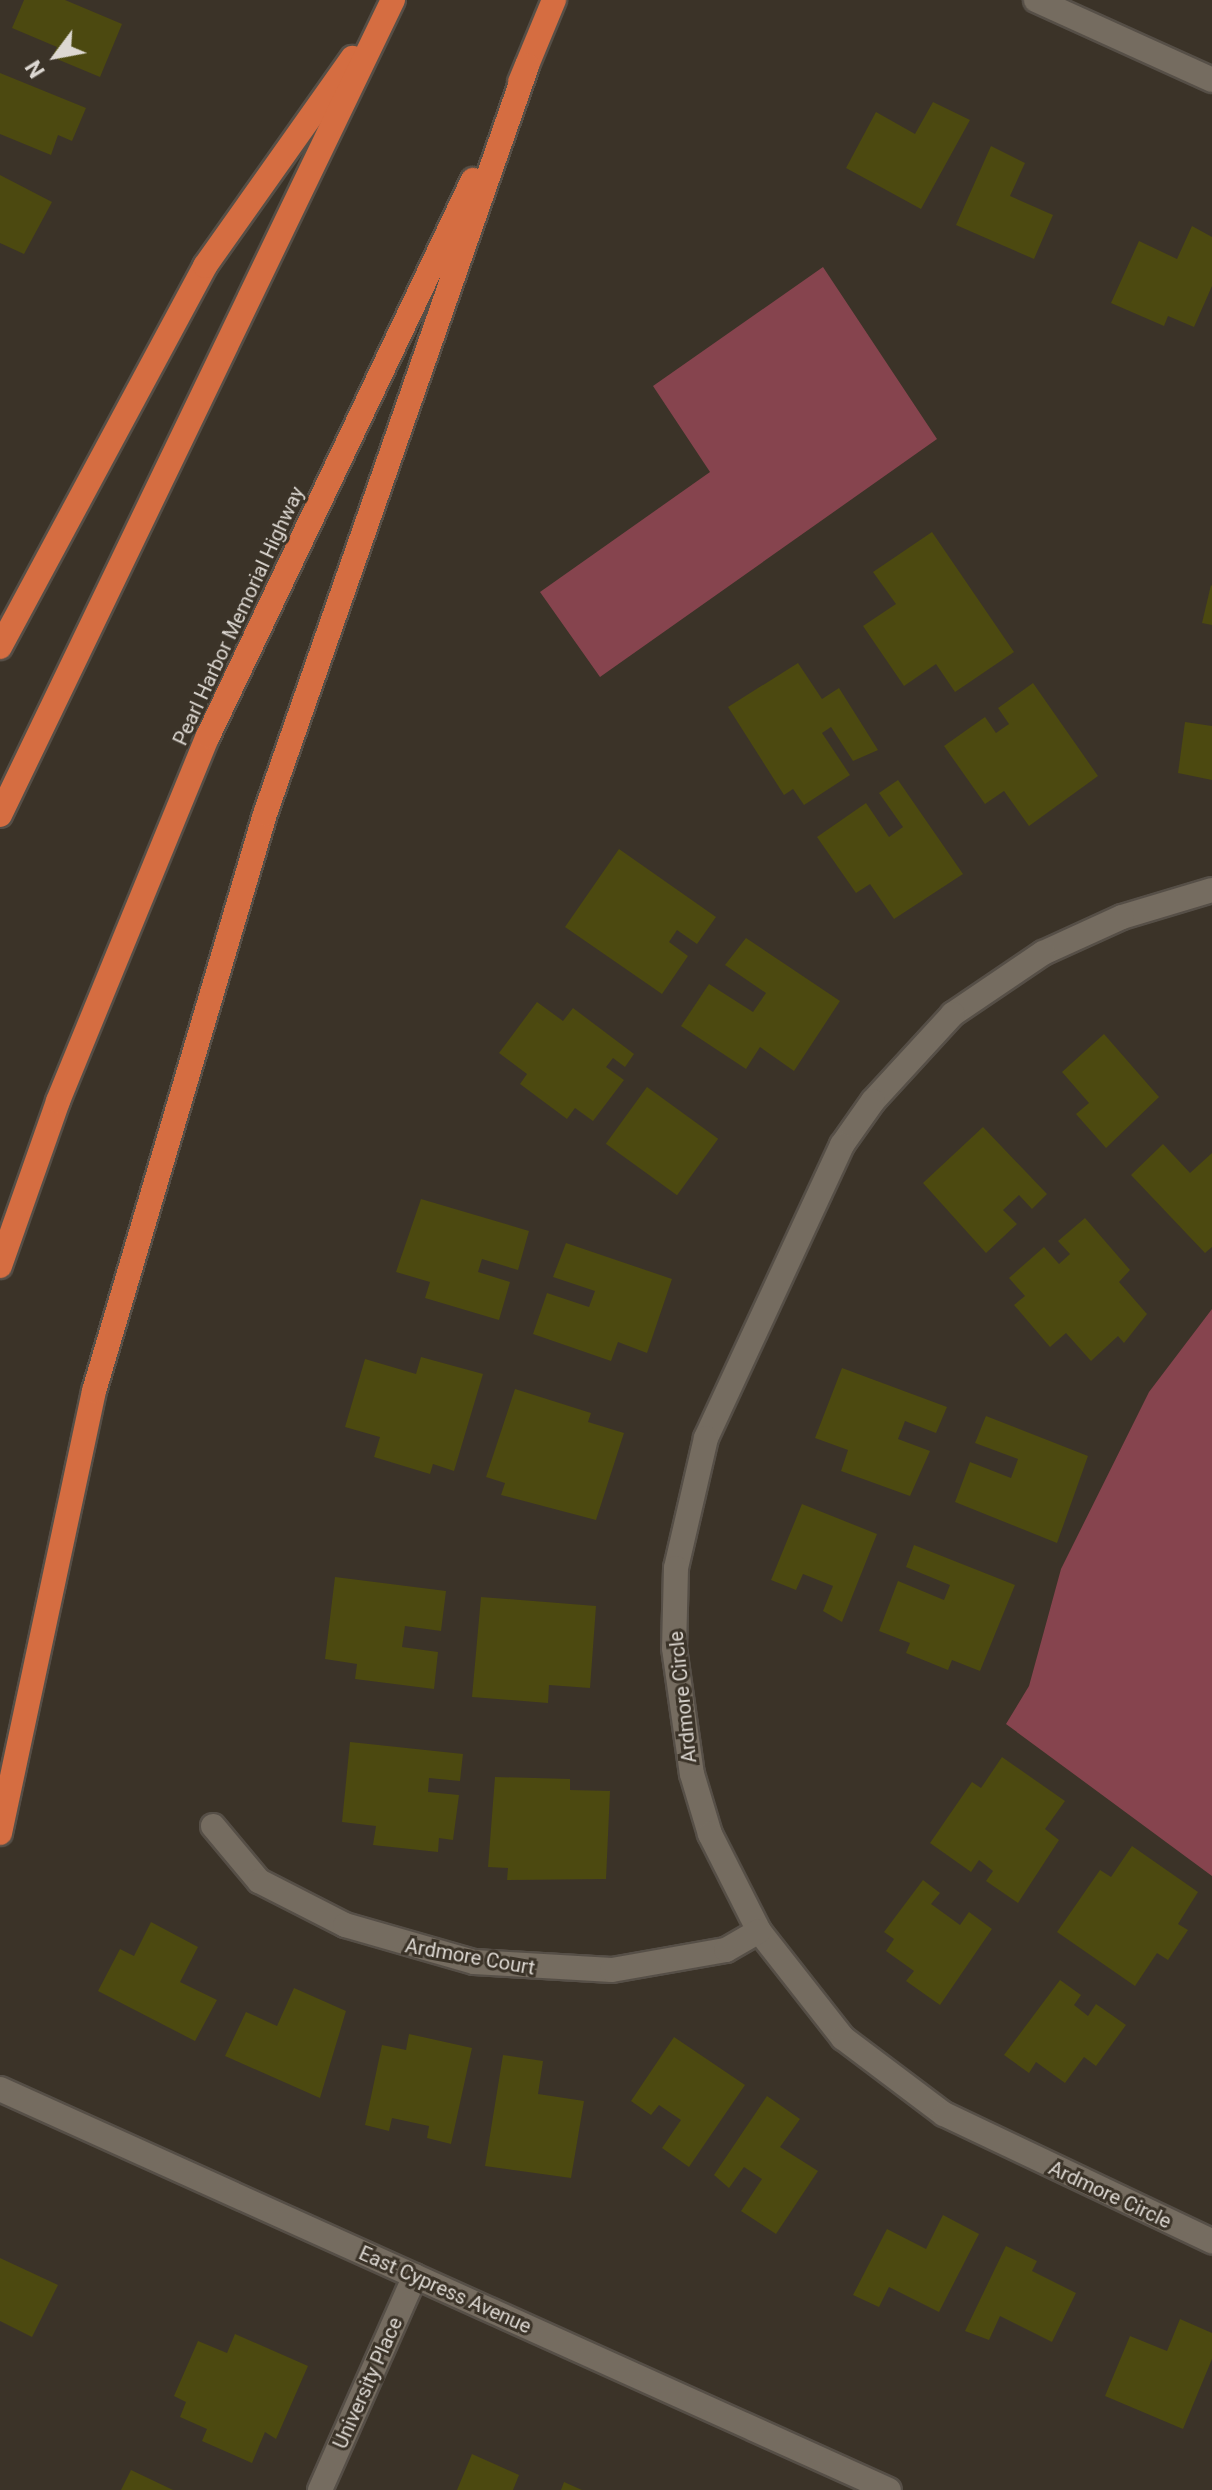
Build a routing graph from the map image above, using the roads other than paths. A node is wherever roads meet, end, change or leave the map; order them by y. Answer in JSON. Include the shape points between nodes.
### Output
{"nodes":[{"id":1,"x":393,"y":0,"type":"edge"},
{"id":2,"x":554,"y":0,"type":"edge"},
{"id":3,"x":1036,"y":0,"type":"edge"},
{"id":4,"x":527,"y":66,"type":"junction"},
{"id":5,"x":1212,"y":80,"type":"edge"},
{"id":6,"x":0,"y":647,"type":"edge"},
{"id":7,"x":0,"y":815,"type":"edge"},
{"id":8,"x":1212,"y":890,"type":"edge"},
{"id":9,"x":0,"y":1266,"type":"edge"},
{"id":10,"x":213,"y":1826,"type":"dead end"},
{"id":11,"x":0,"y":1833,"type":"edge"},
{"id":12,"x":759,"y":1931,"type":"junction"},
{"id":13,"x":0,"y":2089,"type":"edge"},
{"id":14,"x":1212,"y":2241,"type":"edge"},
{"id":15,"x":415,"y":2276,"type":"junction"},
{"id":16,"x":320,"y":2490,"type":"edge"},
{"id":17,"x":889,"y":2490,"type":"edge"}],
"edges":[{"from":1,"to":6,"type":"highway","via":[[205,266]]},
{"from":1,"to":7,"type":"highway"},
{"from":2,"to":4,"type":"highway","name":"Pearl Harbor Memorial Highway"},
{"from":3,"to":5,"type":"street"},
{"from":4,"to":9,"type":"highway","name":"Pearl Harbor Memorial Highway","via":[[208,736],[58,1101]]},
{"from":4,"to":11,"type":"highway","via":[[265,814],[94,1391]]},
{"from":8,"to":12,"type":"street","name":"Ardmore Circle","via":[[1122,917],[1043,953],[953,1014],[907,1058],[842,1145],[727,1389],[685,1511],[674,1648],[692,1774],[710,1834]]},
{"from":10,"to":12,"type":"street","name":"Ardmore Court","via":[[259,1881],[357,1930],[474,1962],[612,1970],[726,1950]]},
{"from":12,"to":14,"type":"street","name":"Ardmore Circle","via":[[843,2038],[900,2086],[1027,2157]]},
{"from":13,"to":15,"type":"street","name":"East Cypress Avenue"},
{"from":15,"to":16,"type":"street","name":"University Place"},
{"from":15,"to":17,"type":"street","name":"East Cypress Avenue"}]}
